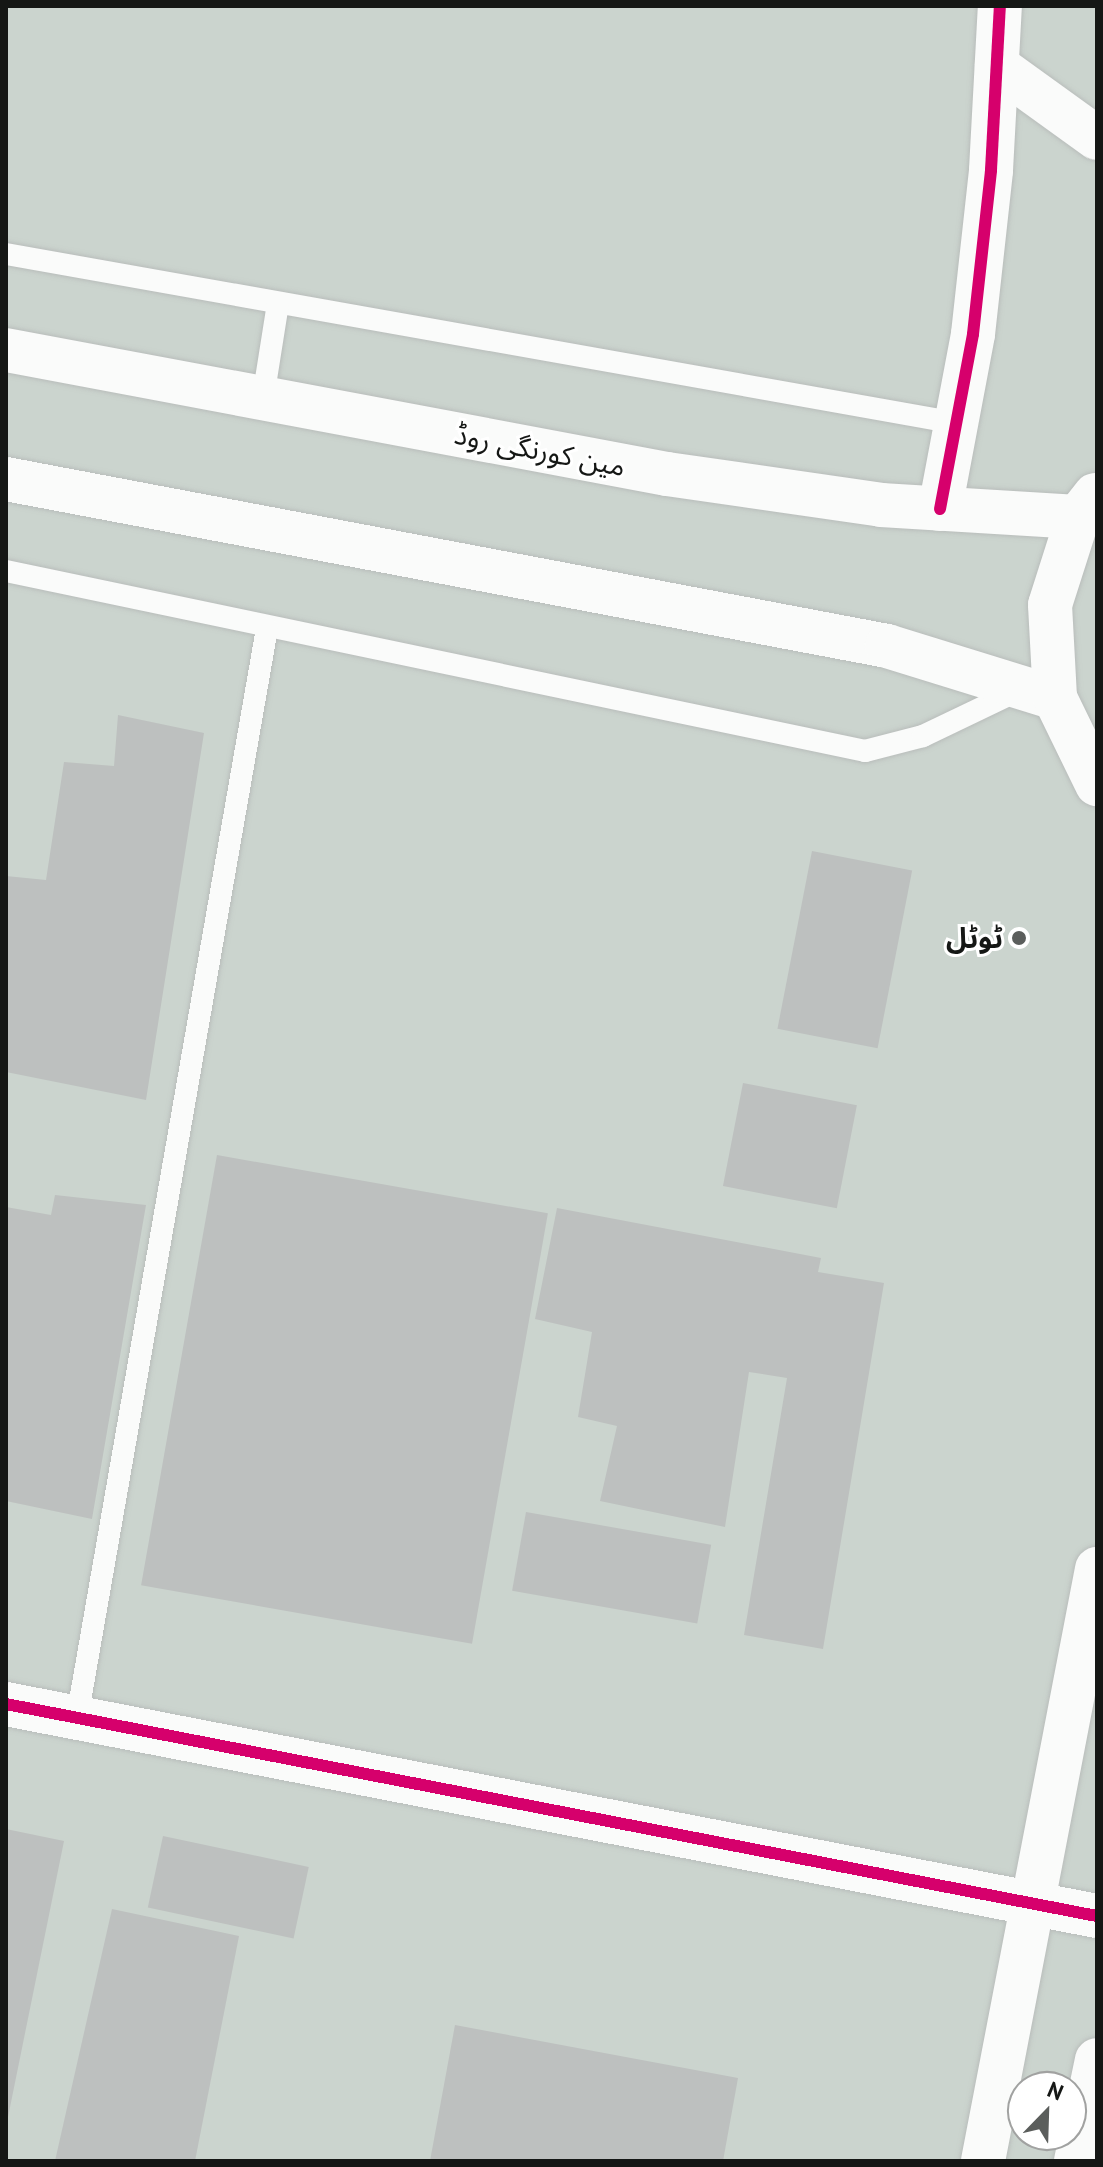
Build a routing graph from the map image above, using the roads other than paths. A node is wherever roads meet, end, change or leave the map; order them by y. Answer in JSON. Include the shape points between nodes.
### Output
{"nodes":[{"id":1,"x":1000,"y":6,"type":"edge"},
{"id":2,"x":997,"y":66,"type":"junction"},
{"id":3,"x":1097,"y":138,"type":"edge"},
{"id":4,"x":6,"y":254,"type":"edge"},
{"id":5,"x":278,"y":303,"type":"junction"},
{"id":6,"x":6,"y":350,"type":"edge"},
{"id":7,"x":263,"y":398,"type":"junction"},
{"id":8,"x":957,"y":423,"type":"junction"},
{"id":9,"x":6,"y":479,"type":"edge"},
{"id":10,"x":1088,"y":505,"type":"edge"},
{"id":11,"x":940,"y":509,"type":"junction"},
{"id":12,"x":6,"y":571,"type":"edge"},
{"id":13,"x":267,"y":628,"type":"junction"},
{"id":14,"x":1040,"y":693,"type":"junction"},
{"id":15,"x":1097,"y":784,"type":"edge"},
{"id":16,"x":1097,"y":1569,"type":"edge"},
{"id":17,"x":6,"y":1704,"type":"edge"},
{"id":18,"x":77,"y":1718,"type":"junction"},
{"id":19,"x":1032,"y":1906,"type":"junction"},
{"id":20,"x":1097,"y":1916,"type":"edge"},
{"id":21,"x":1097,"y":2060,"type":"edge"},
{"id":22,"x":983,"y":2161,"type":"edge"},
{"id":23,"x":1076,"y":2161,"type":"edge"}],
"edges":[{"from":1,"to":2,"type":"main road"},
{"from":2,"to":3,"type":"main road"},
{"from":2,"to":8,"type":"main road","via":[[973,334]]},
{"from":4,"to":5,"type":"lane"},
{"from":5,"to":7,"type":"lane"},
{"from":5,"to":8,"type":"lane"},
{"from":6,"to":7,"type":"main road","name":"مین کورنگی روڈ"},
{"from":7,"to":11,"type":"main road","name":"مین کورنگی روڈ","via":[[667,474]]},
{"from":8,"to":11,"type":"main road"},
{"from":9,"to":14,"type":"main road","via":[[887,646]]},
{"from":10,"to":11,"type":"main road","name":"مین کورنگی روڈ"},
{"from":10,"to":14,"type":"main road","via":[[1050,605]]},
{"from":12,"to":13,"type":"lane"},
{"from":13,"to":14,"type":"lane","via":[[865,751],[923,736]]},
{"from":13,"to":18,"type":"lane"},
{"from":14,"to":15,"type":"main road"},
{"from":16,"to":19,"type":"main road"},
{"from":17,"to":18,"type":"main road"},
{"from":18,"to":19,"type":"main road"},
{"from":19,"to":20,"type":"main road"},
{"from":19,"to":22,"type":"main road"},
{"from":21,"to":23,"type":"main road"}]}
